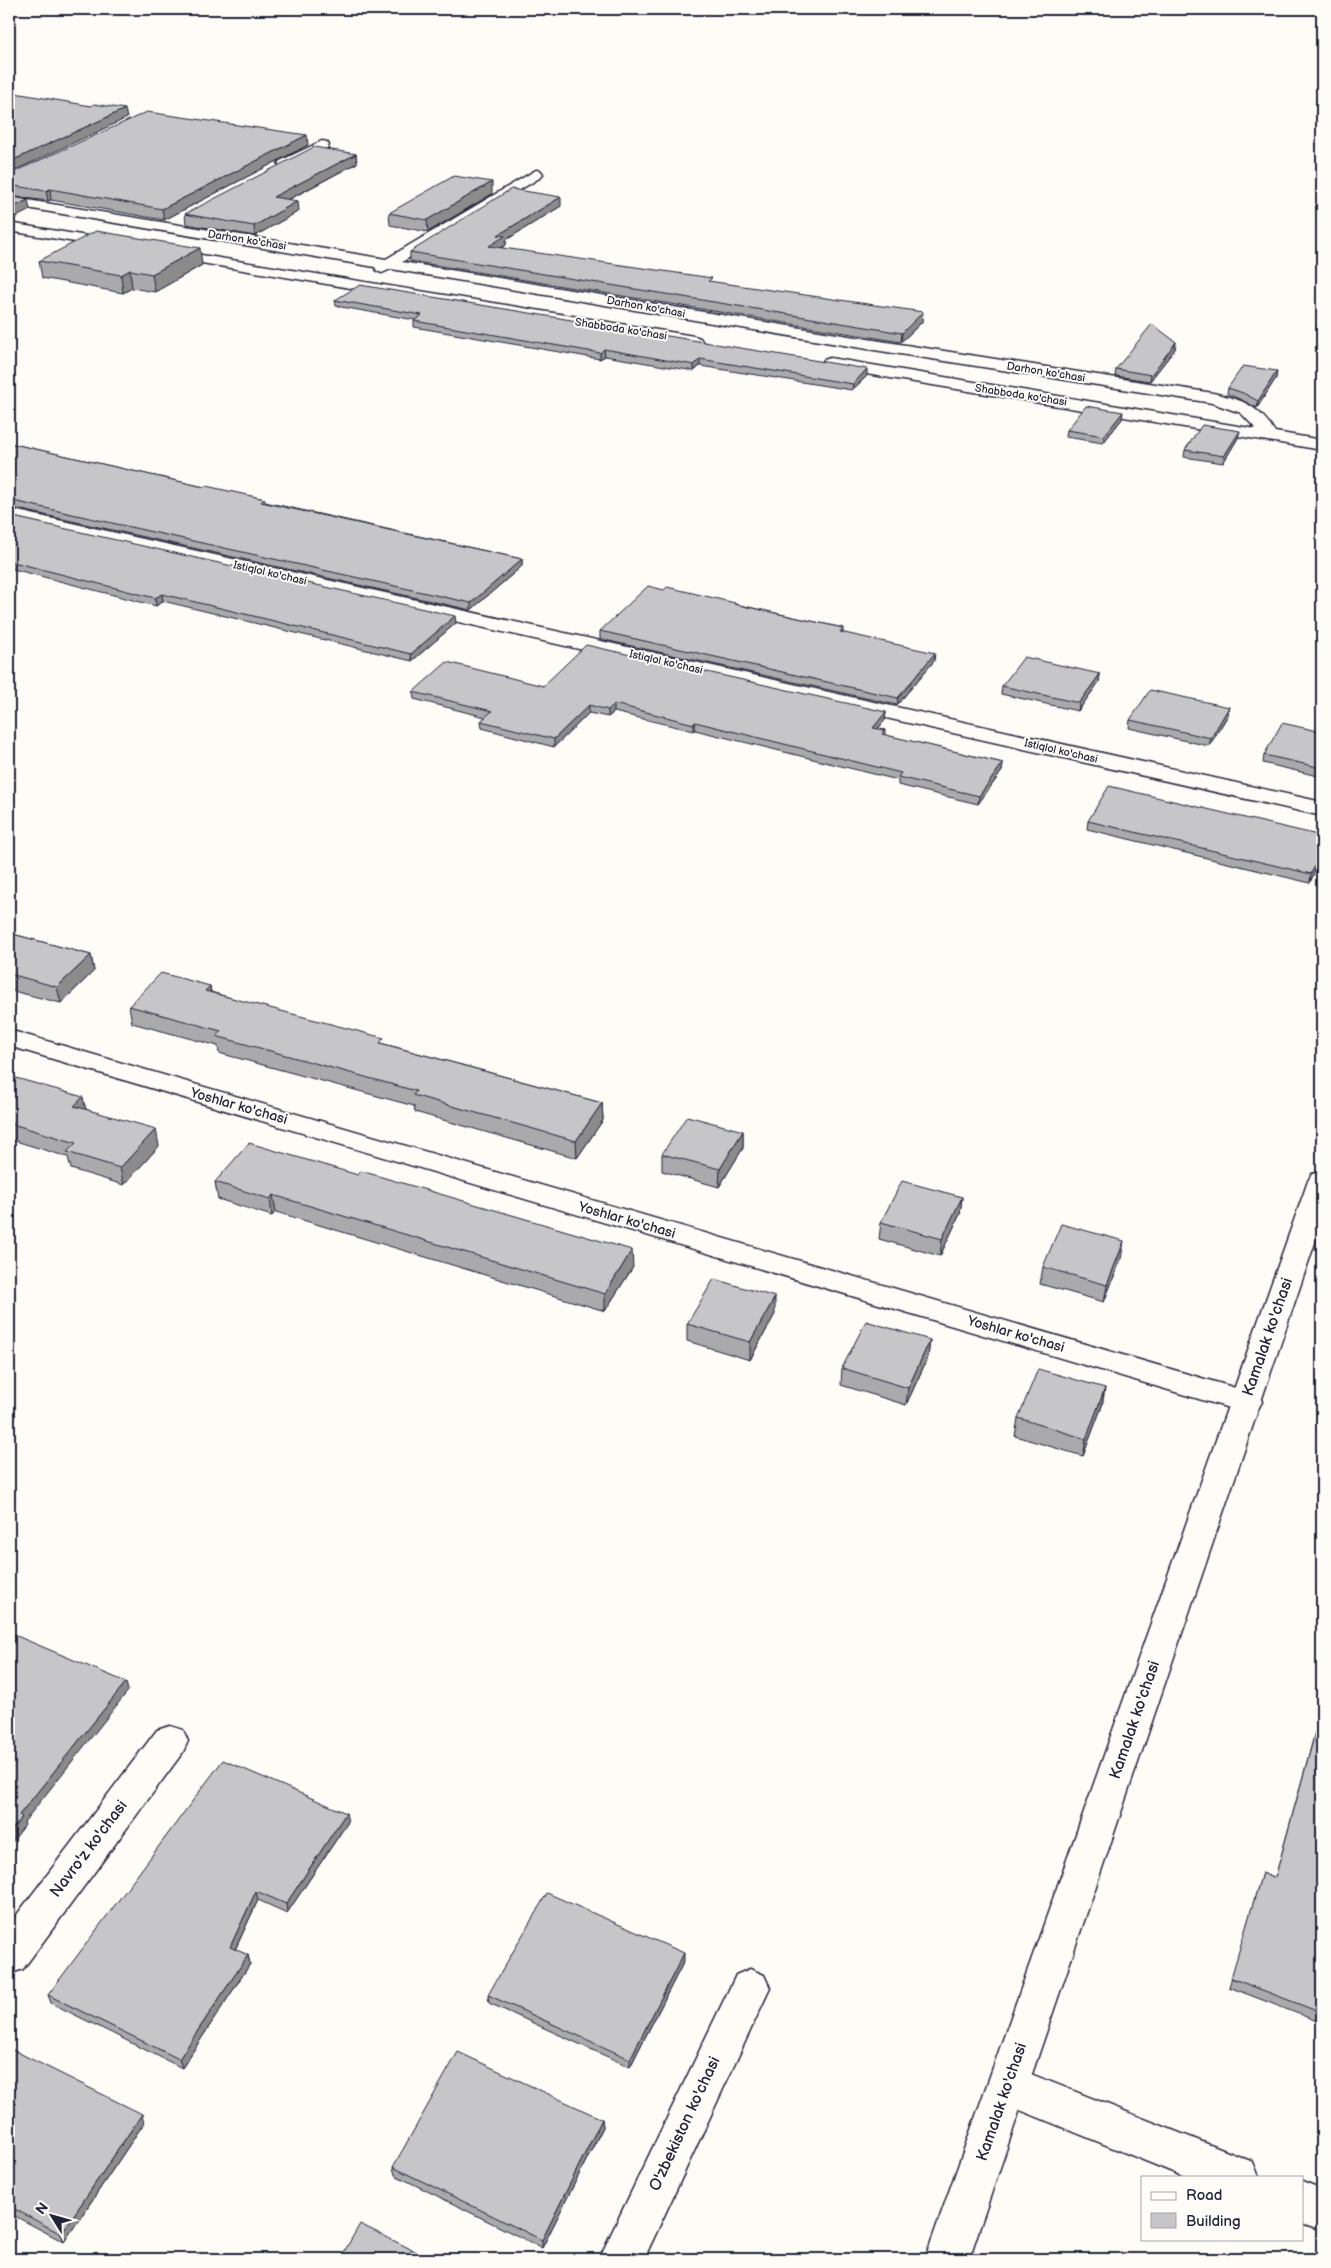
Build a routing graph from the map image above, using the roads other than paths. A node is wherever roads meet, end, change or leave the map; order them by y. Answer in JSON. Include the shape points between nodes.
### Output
{"nodes":[{"id":1,"x":322,"y":145,"type":"dead end"},
{"id":2,"x":270,"y":172,"type":"edge"},
{"id":3,"x":536,"y":174,"type":"dead end"},
{"id":4,"x":9,"y":200,"type":"edge"},
{"id":5,"x":184,"y":218,"type":"edge"},
{"id":6,"x":9,"y":227,"type":"edge"},
{"id":7,"x":166,"y":227,"type":"junction"},
{"id":8,"x":134,"y":248,"type":"edge"},
{"id":9,"x":153,"y":251,"type":"edge"},
{"id":10,"x":389,"y":264,"type":"junction"},
{"id":11,"x":356,"y":284,"type":"junction"},
{"id":12,"x":566,"y":293,"type":"junction"},
{"id":13,"x":537,"y":314,"type":"junction"},
{"id":14,"x":713,"y":344,"type":"edge"},
{"id":15,"x":810,"y":360,"type":"edge"},
{"id":16,"x":1269,"y":436,"type":"junction"},
{"id":17,"x":1322,"y":445,"type":"edge"},
{"id":18,"x":9,"y":515,"type":"edge"},
{"id":19,"x":1322,"y":810,"type":"edge"},
{"id":20,"x":9,"y":1038,"type":"edge"},
{"id":21,"x":1322,"y":1181,"type":"edge"},
{"id":22,"x":1246,"y":1402,"type":"junction"},
{"id":23,"x":170,"y":1741,"type":"dead end"},
{"id":24,"x":9,"y":1956,"type":"edge"},
{"id":25,"x":750,"y":1988,"type":"dead end"},
{"id":26,"x":1008,"y":2085,"type":"junction"},
{"id":27,"x":1236,"y":2176,"type":"edge"},
{"id":28,"x":1304,"y":2203,"type":"edge"},
{"id":29,"x":1322,"y":2210,"type":"edge"},
{"id":30,"x":621,"y":2259,"type":"edge"},
{"id":31,"x":947,"y":2259,"type":"edge"}],
"edges":[{"from":1,"to":2,"type":"street"},
{"from":3,"to":10,"type":"street"},
{"from":4,"to":7,"type":"street","name":"Darhon ko'chasi"},
{"from":5,"to":7,"type":"street"},
{"from":6,"to":8,"type":"street"},
{"from":7,"to":10,"type":"street","name":"Darhon ko'chasi"},
{"from":9,"to":11,"type":"street","name":"Shabboda ko'chasi"},
{"from":10,"to":11,"type":"street"},
{"from":10,"to":12,"type":"street","name":"Darhon ko'chasi"},
{"from":11,"to":13,"type":"street","name":"Shabboda ko'chasi"},
{"from":12,"to":13,"type":"street"},
{"from":12,"to":16,"type":"street","name":"Darhon ko'chasi","via":[[1213,398],[1240,405],[1258,417]]},
{"from":13,"to":14,"type":"street","name":"Shabboda ko'chasi"},
{"from":15,"to":16,"type":"street","name":"Shabboda ko'chasi"},
{"from":16,"to":17,"type":"street","name":"Shabboda ko'chasi"},
{"from":18,"to":19,"type":"street","name":"Istiqlol ko'chasi"},
{"from":20,"to":22,"type":"street","name":"Yoshlar ko'chasi"},
{"from":21,"to":22,"type":"street","name":"Kamalak ko'chasi"},
{"from":22,"to":26,"type":"street","name":"Kamalak ko'chasi"},
{"from":23,"to":24,"type":"street","name":"Navro'z ko'chasi"},
{"from":25,"to":30,"type":"street","name":"O'zbekiston ko'chasi"},
{"from":26,"to":27,"type":"street"},
{"from":26,"to":31,"type":"street","name":"Kamalak ko'chasi"},
{"from":28,"to":29,"type":"street"}]}
